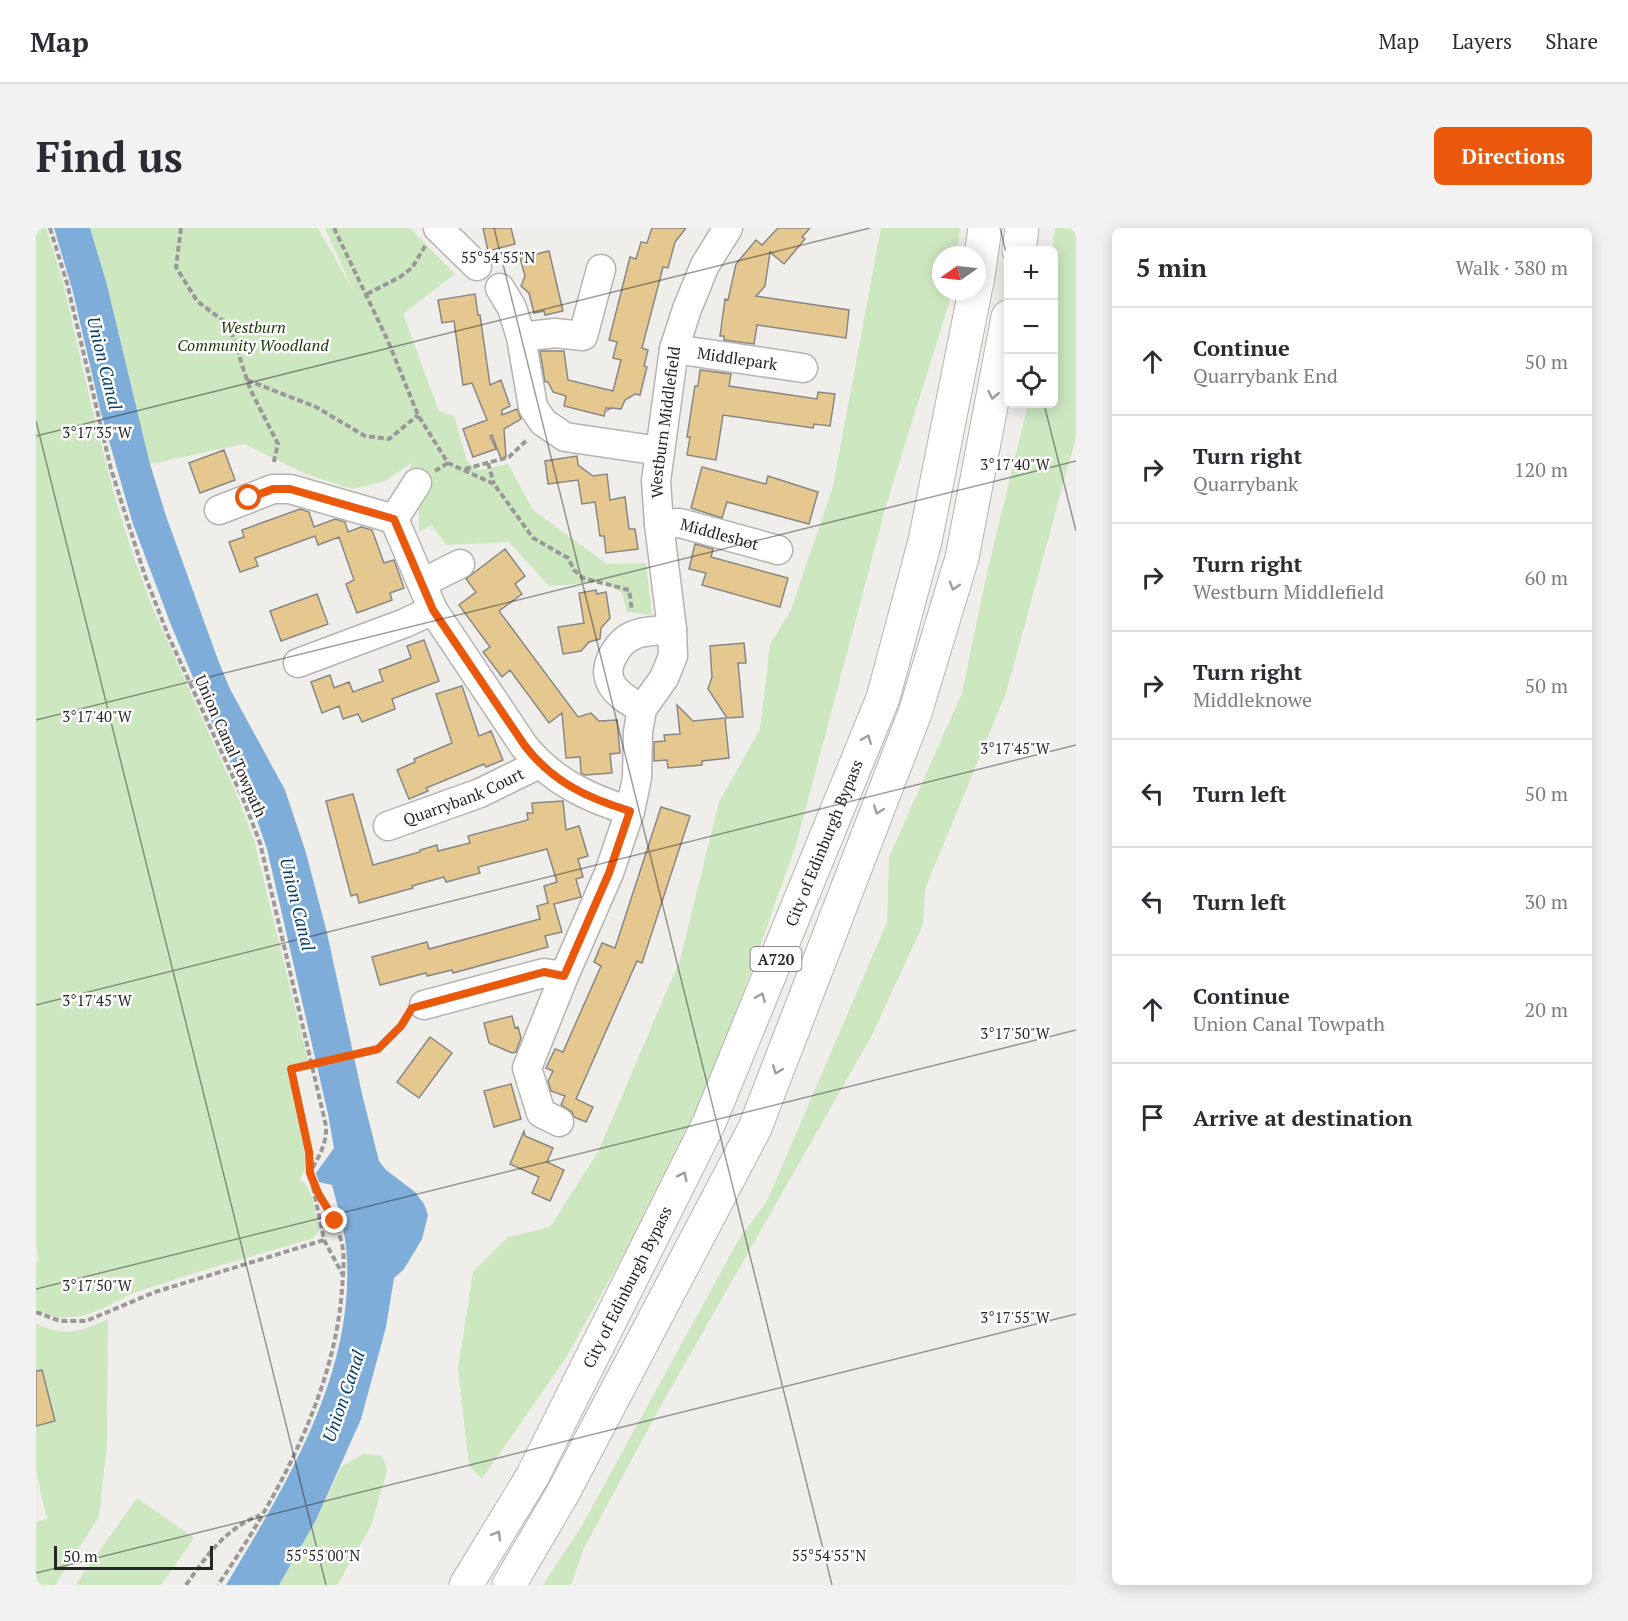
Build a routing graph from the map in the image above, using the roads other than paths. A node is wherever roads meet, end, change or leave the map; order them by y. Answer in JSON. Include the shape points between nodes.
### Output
{"nodes":[{"id":1,"x":728,"y":228,"type":"edge"},
{"id":2,"x":985,"y":228,"type":"edge"},
{"id":3,"x":1022,"y":228,"type":"edge"},
{"id":4,"x":435,"y":233,"type":"edge"},
{"id":5,"x":982,"y":246,"type":"edge"},
{"id":6,"x":1020,"y":246,"type":"edge"},
{"id":7,"x":477,"y":266,"type":"dead end"},
{"id":8,"x":601,"y":269,"type":"dead end"},
{"id":9,"x":500,"y":288,"type":"dead end"},
{"id":10,"x":973,"y":300,"type":"edge"},
{"id":11,"x":521,"y":337,"type":"junction"},
{"id":12,"x":1004,"y":338,"type":"edge"},
{"id":13,"x":674,"y":349,"type":"junction"},
{"id":14,"x":803,"y":368,"type":"dead end"},
{"id":15,"x":660,"y":451,"type":"junction"},
{"id":16,"x":417,"y":483,"type":"dead end"},
{"id":17,"x":219,"y":510,"type":"dead end"},
{"id":18,"x":394,"y":519,"type":"junction"},
{"id":19,"x":659,"y":524,"type":"junction"},
{"id":20,"x":778,"y":550,"type":"dead end"},
{"id":21,"x":460,"y":564,"type":"dead end"},
{"id":22,"x":422,"y":583,"type":"junction"},
{"id":23,"x":433,"y":610,"type":"junction"},
{"id":24,"x":672,"y":629,"type":"junction"},
{"id":25,"x":298,"y":663,"type":"dead end"},
{"id":26,"x":642,"y":709,"type":"junction"},
{"id":27,"x":539,"y":764,"type":"junction"},
{"id":28,"x":630,"y":811,"type":"junction"},
{"id":29,"x":388,"y":826,"type":"dead end"},
{"id":30,"x":564,"y":976,"type":"junction"},
{"id":31,"x":423,"y":1005,"type":"road end"},
{"id":32,"x":559,"y":1122,"type":"dead end"},
{"id":33,"x":466,"y":1585,"type":"edge"},
{"id":34,"x":509,"y":1585,"type":"edge"}],
"edges":[{"from":1,"to":13,"type":"street","name":"Westburn Middlefield","via":[[705,265]]},
{"from":2,"to":5,"type":"highway"},
{"from":3,"to":6,"type":"highway"},
{"from":4,"to":7,"type":"street"},
{"from":8,"to":11,"type":"street","via":[[583,336],[555,333]]},
{"from":9,"to":11,"type":"street"},
{"from":33,"to":10,"type":"highway","name":"City of Edinburgh Bypass","number":"A720","one_way":true,"via":[[532,1477],[709,1123],[883,698],[925,541]]},
{"from":11,"to":15,"type":"street","via":[[533,407],[543,422],[565,437]]},
{"from":12,"to":34,"type":"highway","number":"A720","one_way":true,"via":[[962,558],[915,714],[759,1117],[568,1482]]},
{"from":13,"to":14,"type":"street","name":"Middlepark"},
{"from":13,"to":15,"type":"street","name":"Westburn Middlefield"},
{"from":15,"to":19,"type":"street","name":"Westburn Middlefield","via":[[656,482]]},
{"from":16,"to":18,"type":"street"},
{"from":17,"to":18,"type":"street","via":[[247,491],[290,489]]},
{"from":18,"to":22,"type":"street"},
{"from":19,"to":20,"type":"street","name":"Middleshot","via":[[680,523]]},
{"from":19,"to":24,"type":"street","name":"Westburn Middlefield"},
{"from":21,"to":22,"type":"street"},
{"from":22,"to":23,"type":"street"},
{"from":23,"to":25,"type":"street"},
{"from":23,"to":27,"type":"street"},
{"from":24,"to":26,"type":"street","name":"Westburn Middlefield","via":[[673,656],[664,678]]},
{"from":24,"to":26,"type":"street","via":[[635,634],[618,645],[609,665],[609,681],[623,697]]},
{"from":26,"to":28,"type":"street","name":"Westburn Middlefield","via":[[637,778]]},
{"from":27,"to":28,"type":"street","via":[[582,794]]},
{"from":27,"to":29,"type":"street","name":"Quarrybank Court","via":[[480,793]]},
{"from":28,"to":30,"type":"street","name":"Westburn Middlefield","via":[[609,873]]},
{"from":30,"to":31,"type":"street","via":[[544,972]]},
{"from":30,"to":32,"type":"street","name":"Westburn Middlefield","via":[[527,1068],[541,1113]]}]}
